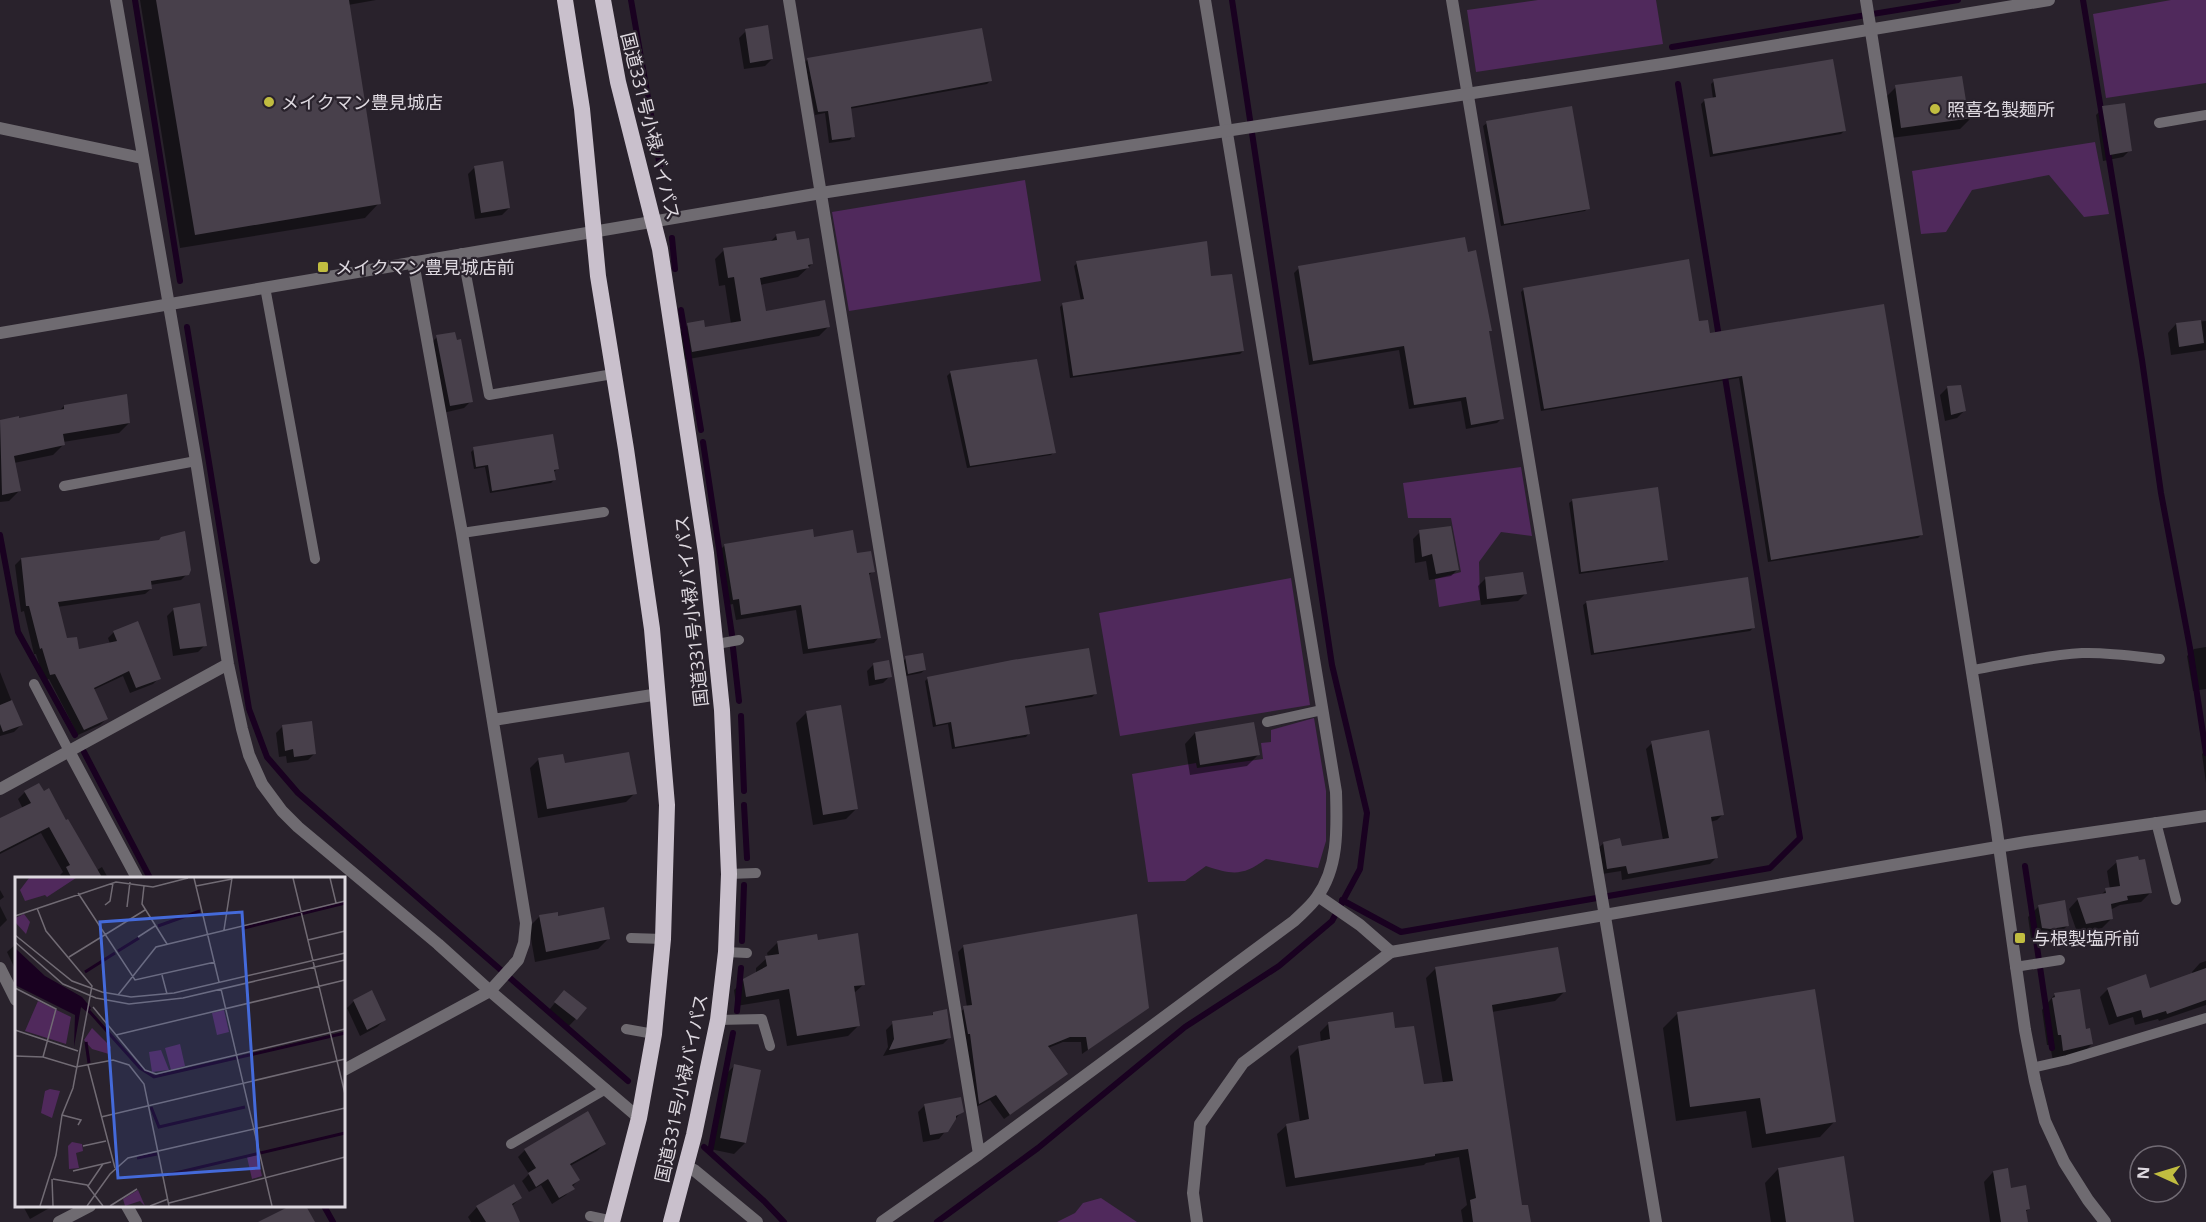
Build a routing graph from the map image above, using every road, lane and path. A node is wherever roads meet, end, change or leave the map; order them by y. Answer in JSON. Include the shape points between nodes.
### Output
{"nodes":[{"id":1,"x":116,"y":0,"type":"edge"},
{"id":2,"x":565,"y":0,"type":"edge"},
{"id":3,"x":603,"y":0,"type":"edge"},
{"id":4,"x":789,"y":0,"type":"edge"},
{"id":5,"x":1204,"y":0,"type":"edge"},
{"id":6,"x":1452,"y":0,"type":"edge"},
{"id":7,"x":1866,"y":0,"type":"edge"},
{"id":8,"x":2049,"y":0,"type":"edge"},
{"id":9,"x":1871,"y":30,"type":"junction"},
{"id":10,"x":1467,"y":94,"type":"junction"},
{"id":11,"x":2206,"y":115,"type":"edge"},
{"id":12,"x":2159,"y":123,"type":"dead end"},
{"id":13,"x":0,"y":128,"type":"edge"},
{"id":14,"x":1226,"y":129,"type":"junction"},
{"id":15,"x":142,"y":158,"type":"junction"},
{"id":16,"x":821,"y":193,"type":"junction"},
{"id":17,"x":654,"y":221,"type":"junction"},
{"id":18,"x":594,"y":231,"type":"junction"},
{"id":19,"x":462,"y":253,"type":"junction"},
{"id":20,"x":413,"y":262,"type":"junction"},
{"id":21,"x":265,"y":287,"type":"junction"},
{"id":22,"x":169,"y":304,"type":"junction"},
{"id":23,"x":0,"y":333,"type":"edge"},
{"id":24,"x":613,"y":374,"type":"junction"},
{"id":25,"x":196,"y":461,"type":"junction"},
{"id":26,"x":64,"y":486,"type":"dead end"},
{"id":27,"x":604,"y":512,"type":"dead end"},
{"id":28,"x":462,"y":533,"type":"junction"},
{"id":29,"x":315,"y":559,"type":"dead end"},
{"id":30,"x":739,"y":640,"type":"dead end"},
{"id":31,"x":717,"y":644,"type":"junction"},
{"id":32,"x":2160,"y":659,"type":"dead end"},
{"id":33,"x":228,"y":664,"type":"junction"},
{"id":34,"x":1972,"y":670,"type":"junction"},
{"id":35,"x":34,"y":684,"type":"dead end"},
{"id":36,"x":659,"y":694,"type":"junction"},
{"id":37,"x":1322,"y":710,"type":"junction"},
{"id":38,"x":493,"y":720,"type":"junction"},
{"id":39,"x":1267,"y":722,"type":"dead end"},
{"id":40,"x":70,"y":753,"type":"junction"},
{"id":41,"x":0,"y":789,"type":"edge"},
{"id":42,"x":2206,"y":816,"type":"edge"},
{"id":43,"x":2156,"y":822,"type":"junction"},
{"id":44,"x":1999,"y":847,"type":"junction"},
{"id":45,"x":756,"y":873,"type":"dead end"},
{"id":46,"x":729,"y":874,"type":"junction"},
{"id":47,"x":136,"y":877,"type":"edge"},
{"id":48,"x":1318,"y":896,"type":"junction"},
{"id":49,"x":2175,"y":900,"type":"dead end"},
{"id":50,"x":1605,"y":914,"type":"junction"},
{"id":51,"x":631,"y":938,"type":"dead end"},
{"id":52,"x":663,"y":939,"type":"junction"},
{"id":53,"x":726,"y":952,"type":"junction"},
{"id":54,"x":1391,"y":952,"type":"junction"},
{"id":55,"x":747,"y":953,"type":"dead end"},
{"id":56,"x":2060,"y":960,"type":"dead end"},
{"id":57,"x":2022,"y":966,"type":"junction"},
{"id":58,"x":0,"y":969,"type":"edge"},
{"id":59,"x":493,"y":988,"type":"junction"},
{"id":60,"x":15,"y":998,"type":"edge"},
{"id":61,"x":2206,"y":1018,"type":"edge"},
{"id":62,"x":718,"y":1020,"type":"junction"},
{"id":63,"x":626,"y":1029,"type":"dead end"},
{"id":64,"x":654,"y":1034,"type":"junction"},
{"id":65,"x":770,"y":1046,"type":"dead end"},
{"id":66,"x":2032,"y":1068,"type":"junction"},
{"id":67,"x":345,"y":1069,"type":"edge"},
{"id":68,"x":606,"y":1089,"type":"junction"},
{"id":69,"x":639,"y":1118,"type":"junction"},
{"id":70,"x":511,"y":1143,"type":"dead end"},
{"id":71,"x":979,"y":1154,"type":"junction"},
{"id":72,"x":687,"y":1167,"type":"junction"},
{"id":73,"x":88,"y":1207,"type":"edge"},
{"id":74,"x":128,"y":1207,"type":"edge"},
{"id":75,"x":590,"y":1216,"type":"dead end"},
{"id":76,"x":59,"y":1222,"type":"edge"},
{"id":77,"x":136,"y":1222,"type":"edge"},
{"id":78,"x":613,"y":1222,"type":"edge"},
{"id":79,"x":671,"y":1222,"type":"edge"},
{"id":80,"x":757,"y":1222,"type":"edge"},
{"id":81,"x":882,"y":1222,"type":"edge"},
{"id":82,"x":1197,"y":1222,"type":"edge"},
{"id":83,"x":1656,"y":1222,"type":"edge"},
{"id":84,"x":2105,"y":1222,"type":"edge"}],
"edges":[{"from":1,"to":15,"type":"street"},
{"from":2,"to":18,"type":"highway","name":"国道331号小禄バイパス","via":[[582,109]]},
{"from":3,"to":17,"type":"highway","name":"国道331号小禄バイパス","via":[[618,81]]},
{"from":4,"to":16,"type":"street"},
{"from":5,"to":14,"type":"street"},
{"from":6,"to":10,"type":"street"},
{"from":7,"to":9,"type":"street"},
{"from":8,"to":9,"type":"street"},
{"from":9,"to":10,"type":"street"},
{"from":9,"to":34,"type":"street"},
{"from":10,"to":14,"type":"street"},
{"from":10,"to":50,"type":"street"},
{"from":11,"to":12,"type":"lane"},
{"from":13,"to":15,"type":"street"},
{"from":14,"to":16,"type":"street"},
{"from":14,"to":37,"type":"street"},
{"from":15,"to":22,"type":"street"},
{"from":16,"to":17,"type":"street"},
{"from":16,"to":71,"type":"street"},
{"from":17,"to":18,"type":"street"},
{"from":17,"to":31,"type":"highway","name":"国道331号小禄バイパス"},
{"from":18,"to":19,"type":"street"},
{"from":18,"to":24,"type":"highway","name":"国道331号小禄バイパス"},
{"from":19,"to":20,"type":"street"},
{"from":19,"to":24,"type":"lane","via":[[489,395]]},
{"from":20,"to":21,"type":"street"},
{"from":20,"to":28,"type":"street"},
{"from":21,"to":22,"type":"street"},
{"from":21,"to":29,"type":"lane"},
{"from":22,"to":23,"type":"street"},
{"from":22,"to":25,"type":"street"},
{"from":24,"to":36,"type":"highway","name":"国道331号小禄バイパス"},
{"from":25,"to":26,"type":"lane"},
{"from":25,"to":33,"type":"street"},
{"from":27,"to":28,"type":"lane"},
{"from":28,"to":38,"type":"street"},
{"from":30,"to":31,"type":"lane"},
{"from":31,"to":46,"type":"highway","name":"国道331号小禄バイパス"},
{"from":32,"to":34,"type":"lane","via":[[2081,653]]},
{"from":33,"to":40,"type":"street"},
{"from":33,"to":59,"type":"street","via":[[249,754],[262,784],[282,811]]},
{"from":34,"to":44,"type":"street"},
{"from":35,"to":40,"type":"lane"},
{"from":36,"to":38,"type":"street"},
{"from":36,"to":52,"type":"highway","name":"国道331号小禄バイパス","via":[[667,806]]},
{"from":37,"to":39,"type":"lane"},
{"from":37,"to":48,"type":"street","via":[[1336,792],[1338,832],[1332,865]]},
{"from":38,"to":59,"type":"street","via":[[526,923],[518,960]]},
{"from":40,"to":41,"type":"street"},
{"from":40,"to":47,"type":"street"},
{"from":42,"to":43,"type":"street"},
{"from":43,"to":44,"type":"street"},
{"from":43,"to":49,"type":"lane"},
{"from":44,"to":50,"type":"street"},
{"from":44,"to":57,"type":"street"},
{"from":45,"to":46,"type":"lane"},
{"from":46,"to":53,"type":"highway","name":"国道331号小禄バイパス"},
{"from":48,"to":54,"type":"street"},
{"from":48,"to":71,"type":"street","via":[[1294,921]]},
{"from":50,"to":54,"type":"street"},
{"from":50,"to":83,"type":"street"},
{"from":51,"to":52,"type":"lane"},
{"from":52,"to":64,"type":"highway","name":"国道331号小禄バイパス"},
{"from":53,"to":55,"type":"lane"},
{"from":53,"to":62,"type":"highway","name":"国道331号小禄バイパス"},
{"from":54,"to":82,"type":"street","via":[[1243,1063],[1200,1124],[1193,1194]]},
{"from":56,"to":57,"type":"lane"},
{"from":57,"to":66,"type":"street"},
{"from":58,"to":60,"type":"street"},
{"from":59,"to":67,"type":"street"},
{"from":59,"to":68,"type":"street"},
{"from":61,"to":66,"type":"lane"},
{"from":62,"to":65,"type":"lane","via":[[762,1019]]},
{"from":62,"to":72,"type":"highway","name":"国道331号小禄バイパス"},
{"from":63,"to":64,"type":"lane"},
{"from":64,"to":69,"type":"highway","name":"国道331号小禄バイパス"},
{"from":66,"to":84,"type":"street","via":[[2045,1121],[2064,1162]]},
{"from":68,"to":69,"type":"street"},
{"from":68,"to":70,"type":"lane"},
{"from":69,"to":78,"type":"highway","name":"国道331号小禄バイパス"},
{"from":71,"to":81,"type":"street"},
{"from":72,"to":79,"type":"highway","name":"国道331号小禄バイパス"},
{"from":72,"to":80,"type":"street"},
{"from":73,"to":76,"type":"street"},
{"from":74,"to":77,"type":"street"},
{"from":75,"to":78,"type":"lane"}]}
